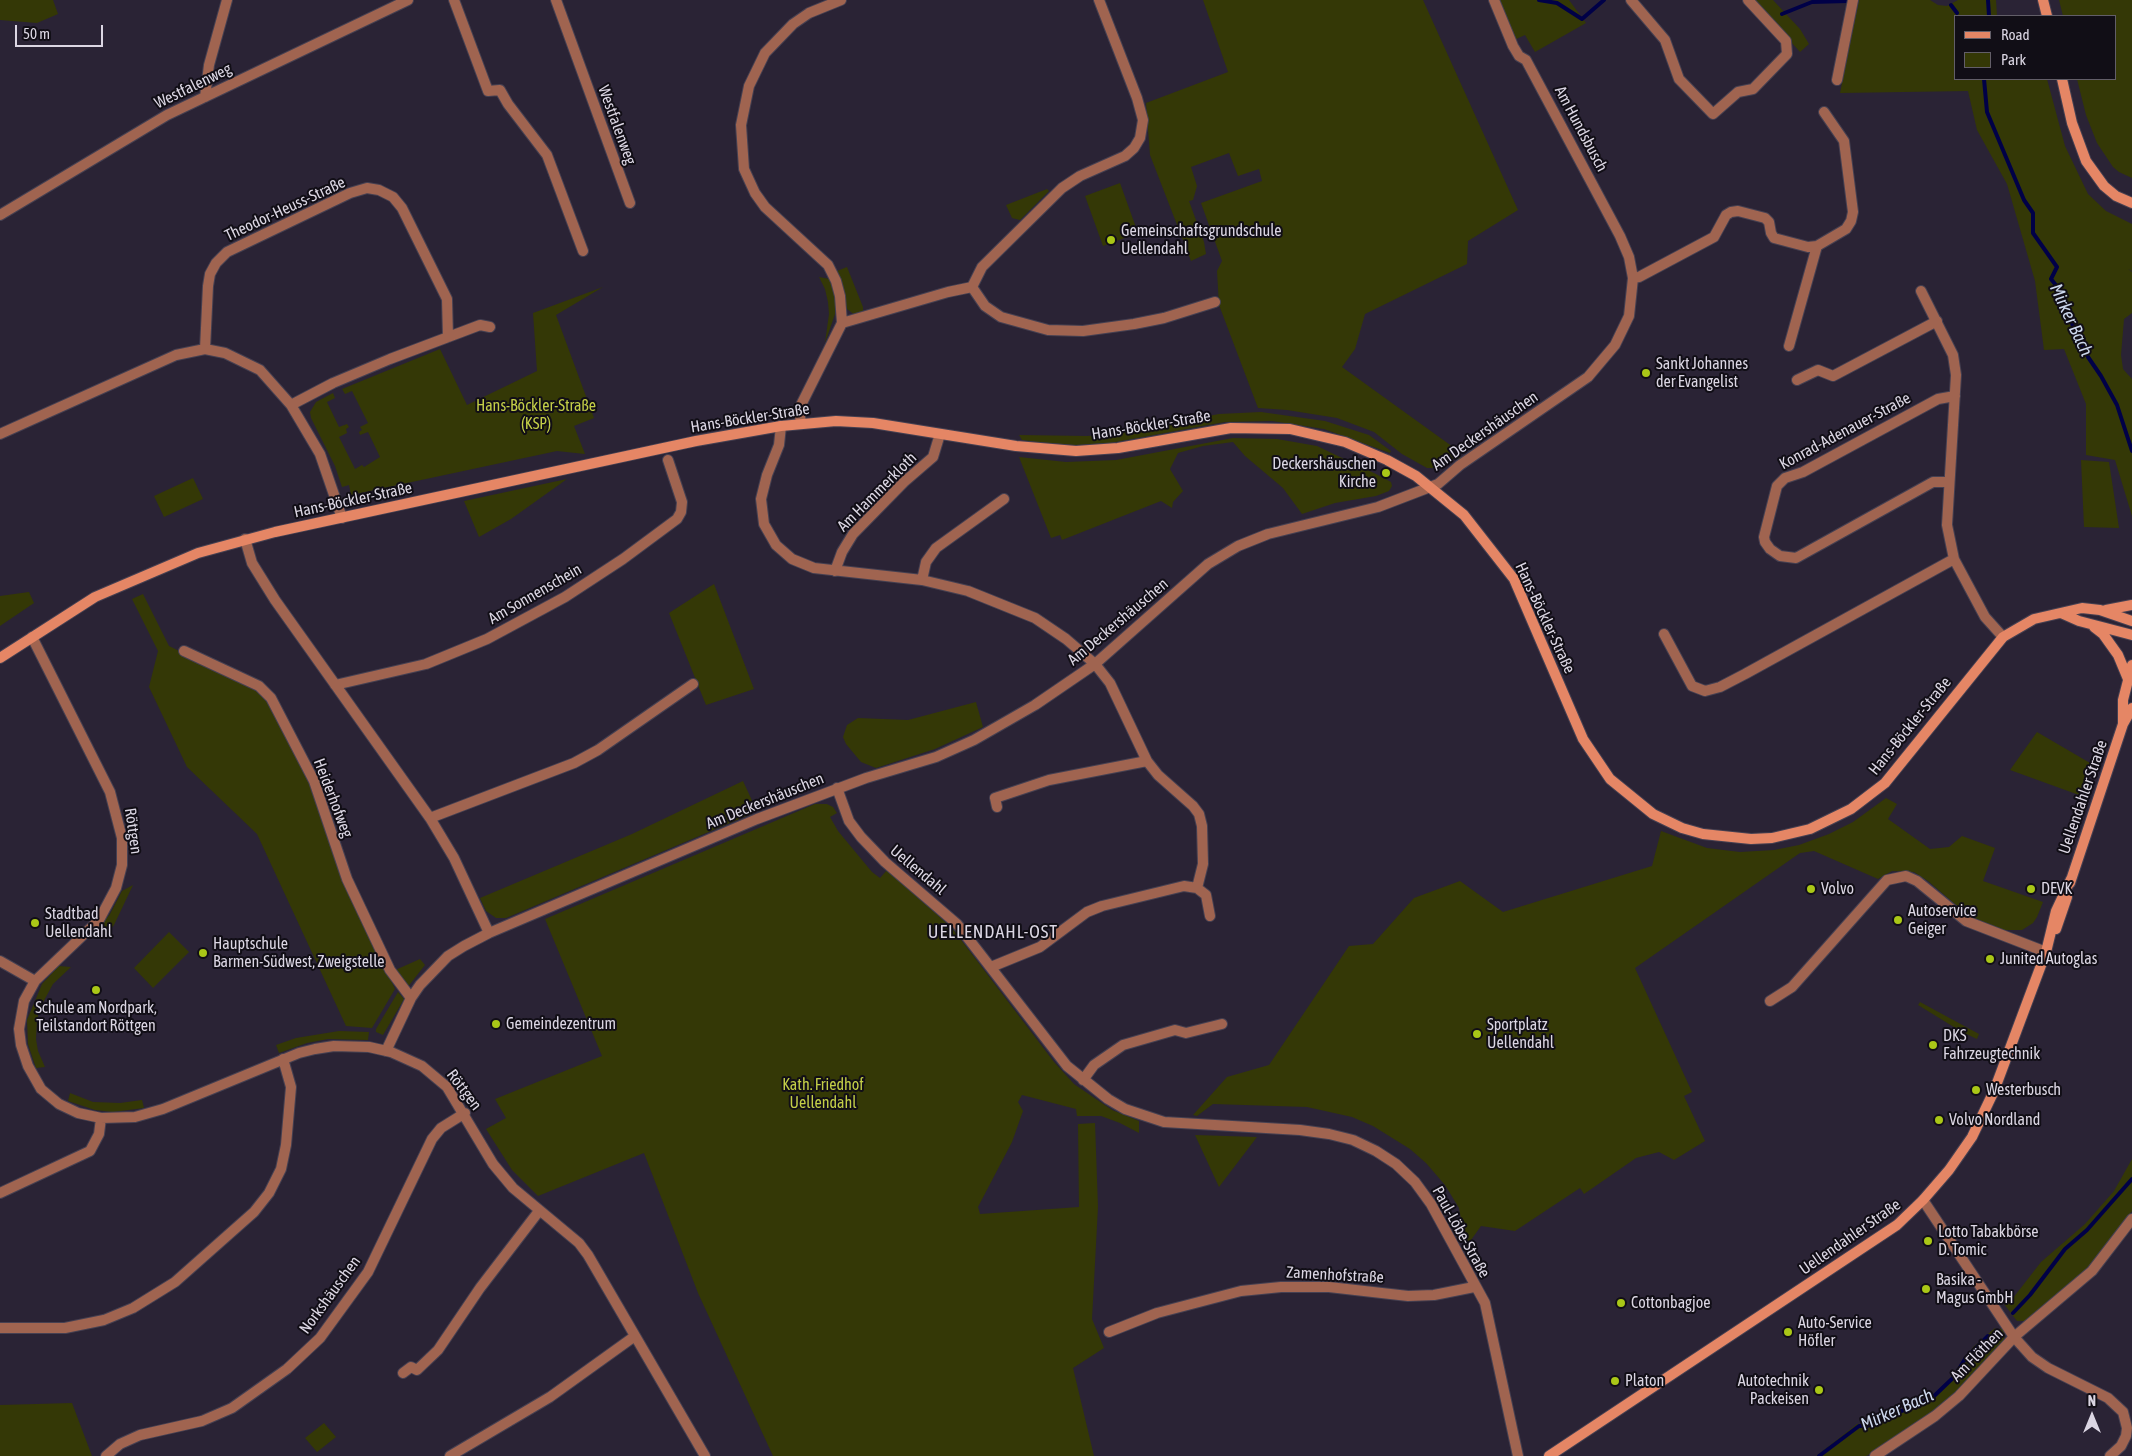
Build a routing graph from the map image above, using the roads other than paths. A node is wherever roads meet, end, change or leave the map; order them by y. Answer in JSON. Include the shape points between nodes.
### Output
{"nodes":[{"id":1,"x":227,"y":0,"type":"edge"},
{"id":2,"x":408,"y":0,"type":"edge"},
{"id":3,"x":454,"y":0,"type":"edge"},
{"id":4,"x":556,"y":0,"type":"edge"},
{"id":5,"x":841,"y":0,"type":"edge"},
{"id":6,"x":1099,"y":0,"type":"edge"},
{"id":7,"x":1494,"y":0,"type":"edge"},
{"id":8,"x":1631,"y":0,"type":"edge"},
{"id":9,"x":1748,"y":0,"type":"edge"},
{"id":10,"x":1853,"y":0,"type":"edge"},
{"id":11,"x":2043,"y":0,"type":"edge"},
{"id":12,"x":2047,"y":15,"type":"edge"},
{"id":13,"x":1837,"y":80,"type":"dead end"},
{"id":14,"x":2062,"y":80,"type":"edge"},
{"id":15,"x":205,"y":97,"type":"junction"},
{"id":16,"x":1824,"y":112,"type":"dead end"},
{"id":17,"x":2131,"y":202,"type":"edge"},
{"id":18,"x":630,"y":204,"type":"dead end"},
{"id":19,"x":0,"y":215,"type":"edge"},
{"id":20,"x":1817,"y":246,"type":"junction"},
{"id":21,"x":583,"y":251,"type":"dead end"},
{"id":22,"x":1632,"y":278,"type":"junction"},
{"id":23,"x":972,"y":288,"type":"junction"},
{"id":24,"x":1921,"y":291,"type":"dead end"},
{"id":25,"x":1215,"y":302,"type":"dead end"},
{"id":26,"x":1937,"y":321,"type":"junction"},
{"id":27,"x":842,"y":323,"type":"junction"},
{"id":28,"x":490,"y":326,"type":"dead end"},
{"id":29,"x":448,"y":337,"type":"junction"},
{"id":30,"x":1789,"y":346,"type":"dead end"},
{"id":31,"x":205,"y":349,"type":"junction"},
{"id":32,"x":1797,"y":380,"type":"dead end"},
{"id":33,"x":1955,"y":396,"type":"junction"},
{"id":34,"x":291,"y":405,"type":"junction"},
{"id":35,"x":801,"y":423,"type":"junction"},
{"id":36,"x":781,"y":426,"type":"junction"},
{"id":37,"x":0,"y":434,"type":"edge"},
{"id":38,"x":940,"y":434,"type":"junction"},
{"id":39,"x":668,"y":460,"type":"dead end"},
{"id":40,"x":1949,"y":482,"type":"junction"},
{"id":41,"x":1430,"y":486,"type":"junction"},
{"id":42,"x":1004,"y":499,"type":"dead end"},
{"id":43,"x":342,"y":518,"type":"junction"},
{"id":44,"x":245,"y":539,"type":"junction"},
{"id":45,"x":1954,"y":559,"type":"junction"},
{"id":46,"x":835,"y":572,"type":"junction"},
{"id":47,"x":922,"y":580,"type":"junction"},
{"id":48,"x":2132,"y":605,"type":"edge"},
{"id":49,"x":2100,"y":610,"type":"junction"},
{"id":50,"x":2061,"y":613,"type":"junction"},
{"id":51,"x":2132,"y":621,"type":"edge"},
{"id":52,"x":2089,"y":624,"type":"junction"},
{"id":53,"x":1664,"y":634,"type":"dead end"},
{"id":54,"x":2132,"y":636,"type":"edge"},
{"id":55,"x":32,"y":637,"type":"junction"},
{"id":56,"x":2003,"y":637,"type":"junction"},
{"id":57,"x":184,"y":651,"type":"dead end"},
{"id":58,"x":0,"y":658,"type":"edge"},
{"id":59,"x":1095,"y":664,"type":"junction"},
{"id":60,"x":2132,"y":665,"type":"edge"},
{"id":61,"x":2128,"y":679,"type":"junction"},
{"id":62,"x":693,"y":684,"type":"dead end"},
{"id":63,"x":335,"y":685,"type":"junction"},
{"id":64,"x":2132,"y":708,"type":"edge"},
{"id":65,"x":2122,"y":724,"type":"junction"},
{"id":66,"x":1147,"y":761,"type":"junction"},
{"id":67,"x":838,"y":788,"type":"junction"},
{"id":68,"x":996,"y":807,"type":"dead end"},
{"id":69,"x":430,"y":818,"type":"junction"},
{"id":70,"x":1197,"y":888,"type":"junction"},
{"id":71,"x":1210,"y":916,"type":"dead end"},
{"id":72,"x":489,"y":933,"type":"junction"},
{"id":73,"x":2046,"y":952,"type":"junction"},
{"id":74,"x":0,"y":961,"type":"edge"},
{"id":75,"x":991,"y":967,"type":"junction"},
{"id":76,"x":35,"y":980,"type":"junction"},
{"id":77,"x":411,"y":998,"type":"junction"},
{"id":78,"x":1770,"y":1001,"type":"dead end"},
{"id":79,"x":1222,"y":1024,"type":"dead end"},
{"id":80,"x":386,"y":1051,"type":"junction"},
{"id":81,"x":283,"y":1059,"type":"junction"},
{"id":82,"x":1083,"y":1080,"type":"junction"},
{"id":83,"x":465,"y":1113,"type":"junction"},
{"id":84,"x":101,"y":1118,"type":"junction"},
{"id":85,"x":1147,"y":1118,"type":"joint"},
{"id":86,"x":0,"y":1194,"type":"edge"},
{"id":87,"x":1923,"y":1200,"type":"junction"},
{"id":88,"x":539,"y":1211,"type":"junction"},
{"id":89,"x":2132,"y":1219,"type":"edge"},
{"id":90,"x":1474,"y":1287,"type":"junction"},
{"id":91,"x":0,"y":1328,"type":"edge"},
{"id":92,"x":1109,"y":1332,"type":"dead end"},
{"id":93,"x":635,"y":1336,"type":"junction"},
{"id":94,"x":2014,"y":1337,"type":"junction"},
{"id":95,"x":404,"y":1372,"type":"dead end"},
{"id":96,"x":106,"y":1456,"type":"edge"},
{"id":97,"x":450,"y":1456,"type":"edge"},
{"id":98,"x":704,"y":1456,"type":"edge"},
{"id":99,"x":1518,"y":1456,"type":"edge"},
{"id":100,"x":1549,"y":1456,"type":"edge"},
{"id":101,"x":1875,"y":1456,"type":"edge"},
{"id":102,"x":2110,"y":1456,"type":"edge"}],
"edges":[{"from":1,"to":15,"type":"street","via":[[208,65]]},
{"from":2,"to":15,"type":"street","name":"Westfalenweg"},
{"from":3,"to":21,"type":"street","via":[[488,91],[500,90],[547,155]]},
{"from":4,"to":18,"type":"street","name":"Westfalenweg"},
{"from":5,"to":27,"type":"street","via":[[809,13],[765,53],[744,102],[741,144],[744,169],[759,199],[828,265],[840,296]]},
{"from":6,"to":23,"type":"street","via":[[1137,98],[1143,120],[1140,138],[1125,156],[1080,176],[1062,188],[982,267]]},
{"from":7,"to":22,"type":"street","name":"Am Hundsbusch","via":[[1512,46],[1526,60],[1620,236],[1629,257]]},
{"from":8,"to":9,"type":"street","via":[[1665,40],[1679,79],[1712,114],[1738,92],[1753,89],[1787,54],[1786,41]]},
{"from":10,"to":13,"type":"street"},
{"from":11,"to":12,"type":"street"},
{"from":14,"to":17,"type":"street","via":[[2072,123],[2086,161],[2104,186]]},
{"from":15,"to":19,"type":"street","name":"Westfalenweg","via":[[140,129]]},
{"from":16,"to":20,"type":"street","via":[[1844,141],[1855,219],[1846,229]]},
{"from":20,"to":22,"type":"street","via":[[1774,238],[1765,218],[1738,211],[1726,215],[1714,237]]},
{"from":20,"to":30,"type":"street"},
{"from":22,"to":41,"type":"street","name":"Am Deckershäuschen","via":[[1629,316],[1615,345],[1594,371],[1438,484]]},
{"from":23,"to":25,"type":"street","via":[[985,306],[1001,317],[1048,330],[1083,331],[1134,324]]},
{"from":23,"to":27,"type":"street"},
{"from":24,"to":26,"type":"street"},
{"from":26,"to":32,"type":"street","via":[[1833,376],[1818,370]]},
{"from":26,"to":33,"type":"street","via":[[1953,355]]},
{"from":27,"to":35,"type":"street","via":[[799,409]]},
{"from":28,"to":29,"type":"street","via":[[480,325]]},
{"from":29,"to":31,"type":"street","name":"Theodor-Heuss-Straße","via":[[447,299],[402,208],[393,198],[367,188],[350,193],[227,252],[210,274]]},
{"from":29,"to":34,"type":"street","via":[[333,383]]},
{"from":31,"to":34,"type":"street","via":[[235,356],[260,370]]},
{"from":31,"to":37,"type":"street","via":[[176,355]]},
{"from":33,"to":40,"type":"street"},
{"from":33,"to":40,"type":"street","name":"Konrad-Adenauer-Straße","via":[[1938,399],[1803,472],[1785,478],[1777,486],[1765,542],[1780,556],[1796,558],[1933,482]]},
{"from":34,"to":43,"type":"street","via":[[320,454]]},
{"from":35,"to":36,"type":"street","name":"Hans-Böckler-Straße"},
{"from":35,"to":38,"type":"street","name":"Hans-Böckler-Straße","via":[[864,422]]},
{"from":36,"to":43,"type":"street","name":"Hans-Böckler-Straße","via":[[696,441]]},
{"from":36,"to":46,"type":"street","via":[[779,444],[766,475],[761,499],[764,524],[776,545],[792,559]]},
{"from":38,"to":41,"type":"street","name":"Hans-Böckler-Straße","via":[[1076,451],[1118,448],[1231,428],[1290,429],[1371,453]]},
{"from":38,"to":46,"type":"street","name":"Am Hammerkloth","via":[[934,457],[904,482],[853,534]]},
{"from":39,"to":63,"type":"street","name":"Am Sonnenschein","via":[[682,502],[678,519],[623,559],[488,640],[426,664]]},
{"from":40,"to":45,"type":"street","via":[[1947,525]]},
{"from":41,"to":56,"type":"street","name":"Hans-Böckler-Straße","via":[[1464,515],[1514,578],[1583,739],[1610,778],[1653,814],[1703,834],[1772,838],[1810,829],[1851,809],[1884,783]]},
{"from":41,"to":59,"type":"street","name":"Am Deckershäuschen","via":[[1378,507],[1268,534],[1238,546],[1208,564]]},
{"from":42,"to":47,"type":"street","via":[[936,548],[926,562]]},
{"from":43,"to":44,"type":"street","name":"Hans-Böckler-Straße"},
{"from":44,"to":55,"type":"street","name":"Hans-Böckler-Straße","via":[[198,552],[95,597]]},
{"from":44,"to":63,"type":"street","via":[[252,563]]},
{"from":45,"to":53,"type":"street","via":[[1745,674],[1705,691],[1692,686]]},
{"from":45,"to":56,"type":"street","via":[[1985,617]]},
{"from":46,"to":47,"type":"street"},
{"from":47,"to":59,"type":"street","via":[[968,591],[1034,618]]},
{"from":48,"to":49,"type":"street"},
{"from":49,"to":50,"type":"street","name":"Hans-Böckler-Straße","via":[[2082,608]]},
{"from":49,"to":51,"type":"street","name":"Hans-Böckler-Straße"},
{"from":50,"to":52,"type":"street"},
{"from":50,"to":56,"type":"street","name":"Hans-Böckler-Straße","via":[[2034,619]]},
{"from":52,"to":54,"type":"street"},
{"from":52,"to":61,"type":"street","via":[[2103,634],[2118,655]]},
{"from":55,"to":58,"type":"street","name":"Hans-Böckler-Straße"},
{"from":55,"to":76,"type":"street","name":"Röttgen","via":[[110,792],[122,838],[122,865],[116,888],[99,920]]},
{"from":57,"to":77,"type":"street","name":"Heiderhofweg","via":[[259,686],[271,698],[314,781],[347,879],[362,912],[390,970]]},
{"from":59,"to":66,"type":"street","via":[[1110,683]]},
{"from":59,"to":67,"type":"street","name":"Am Deckershäuschen","via":[[1035,706],[974,740],[936,757]]},
{"from":60,"to":61,"type":"street","name":"Uellendahler Straße"},
{"from":61,"to":65,"type":"street","name":"Uellendahler Straße","via":[[2122,700]]},
{"from":62,"to":69,"type":"street","via":[[598,750]]},
{"from":63,"to":69,"type":"street"},
{"from":64,"to":65,"type":"street","name":"Uellendahler Straße"},
{"from":65,"to":73,"type":"street","name":"Uellendahler Straße","via":[[2071,878],[2056,911]]},
{"from":66,"to":68,"type":"street","via":[[1049,780],[995,798]]},
{"from":66,"to":70,"type":"street","via":[[1199,814],[1203,864]]},
{"from":67,"to":72,"type":"street","name":"Am Deckershäuschen"},
{"from":67,"to":75,"type":"street","name":"Uellendahl","via":[[849,820],[861,837],[885,862],[944,911]]},
{"from":69,"to":72,"type":"street","via":[[458,866]]},
{"from":70,"to":71,"type":"street","via":[[1206,895]]},
{"from":70,"to":75,"type":"street","via":[[1184,886],[1102,906],[1087,912],[1040,946]]},
{"from":72,"to":77,"type":"street","name":"Am Deckershäuschen","via":[[448,956]]},
{"from":73,"to":78,"type":"street","via":[[1966,921],[1917,881],[1906,876],[1887,880],[1792,987]]},
{"from":73,"to":87,"type":"street","name":"Uellendahler Straße","via":[[1999,1080],[1975,1130],[1949,1170]]},
{"from":74,"to":76,"type":"street"},
{"from":75,"to":82,"type":"street","name":"Uellendahl","via":[[1066,1066]]},
{"from":76,"to":84,"type":"street","name":"Röttgen","via":[[24,1001],[19,1029],[21,1045],[35,1081],[59,1104],[78,1113]]},
{"from":77,"to":80,"type":"street","name":"Am Deckershäuschen"},
{"from":79,"to":82,"type":"street","via":[[1186,1033],[1175,1030],[1123,1045],[1094,1064]]},
{"from":80,"to":81,"type":"street","name":"Röttgen","via":[[334,1046]]},
{"from":80,"to":83,"type":"street","name":"Röttgen","via":[[435,1075]]},
{"from":81,"to":84,"type":"street","name":"Röttgen","via":[[148,1114]]},
{"from":81,"to":91,"type":"street","via":[[291,1087],[286,1145],[281,1169],[269,1193],[254,1212],[175,1282],[133,1308],[104,1320],[65,1328]]},
{"from":82,"to":85,"type":"street","name":"Uellendahl","via":[[1108,1099]]},
{"from":83,"to":88,"type":"street","name":"Röttgen","via":[[494,1164],[513,1188]]},
{"from":83,"to":96,"type":"street","name":"Norkshäuschen","via":[[441,1128],[432,1138],[368,1272],[314,1344],[287,1369],[232,1408],[202,1421],[140,1435],[120,1444]]},
{"from":84,"to":86,"type":"street","via":[[99,1134],[90,1151]]},
{"from":85,"to":90,"type":"street","name":"Paul-Löbe-Straße","via":[[1180,1124],[1328,1134],[1353,1140],[1376,1151],[1403,1170],[1431,1204]]},
{"from":87,"to":94,"type":"street"},
{"from":87,"to":100,"type":"street","name":"Uellendahler Straße","via":[[1897,1226]]},
{"from":88,"to":93,"type":"street","name":"Röttgen","via":[[579,1243]]},
{"from":88,"to":95,"type":"street","via":[[438,1350],[417,1370],[411,1367]]},
{"from":89,"to":94,"type":"street","name":"Am Flöthen","via":[[2092,1271]]},
{"from":90,"to":92,"type":"street","name":"Zamenhofstraße","via":[[1434,1295],[1408,1296],[1329,1287],[1241,1291],[1157,1313]]},
{"from":90,"to":99,"type":"street","name":"Paul-Löbe-Straße","via":[[1485,1303]]},
{"from":93,"to":97,"type":"street","via":[[550,1397]]},
{"from":93,"to":98,"type":"street","name":"Röttgen"},
{"from":94,"to":101,"type":"street","name":"Am Flöthen","via":[[1953,1401]]},
{"from":94,"to":102,"type":"street","via":[[2032,1357],[2108,1398],[2123,1412],[2126,1436]]}]}
